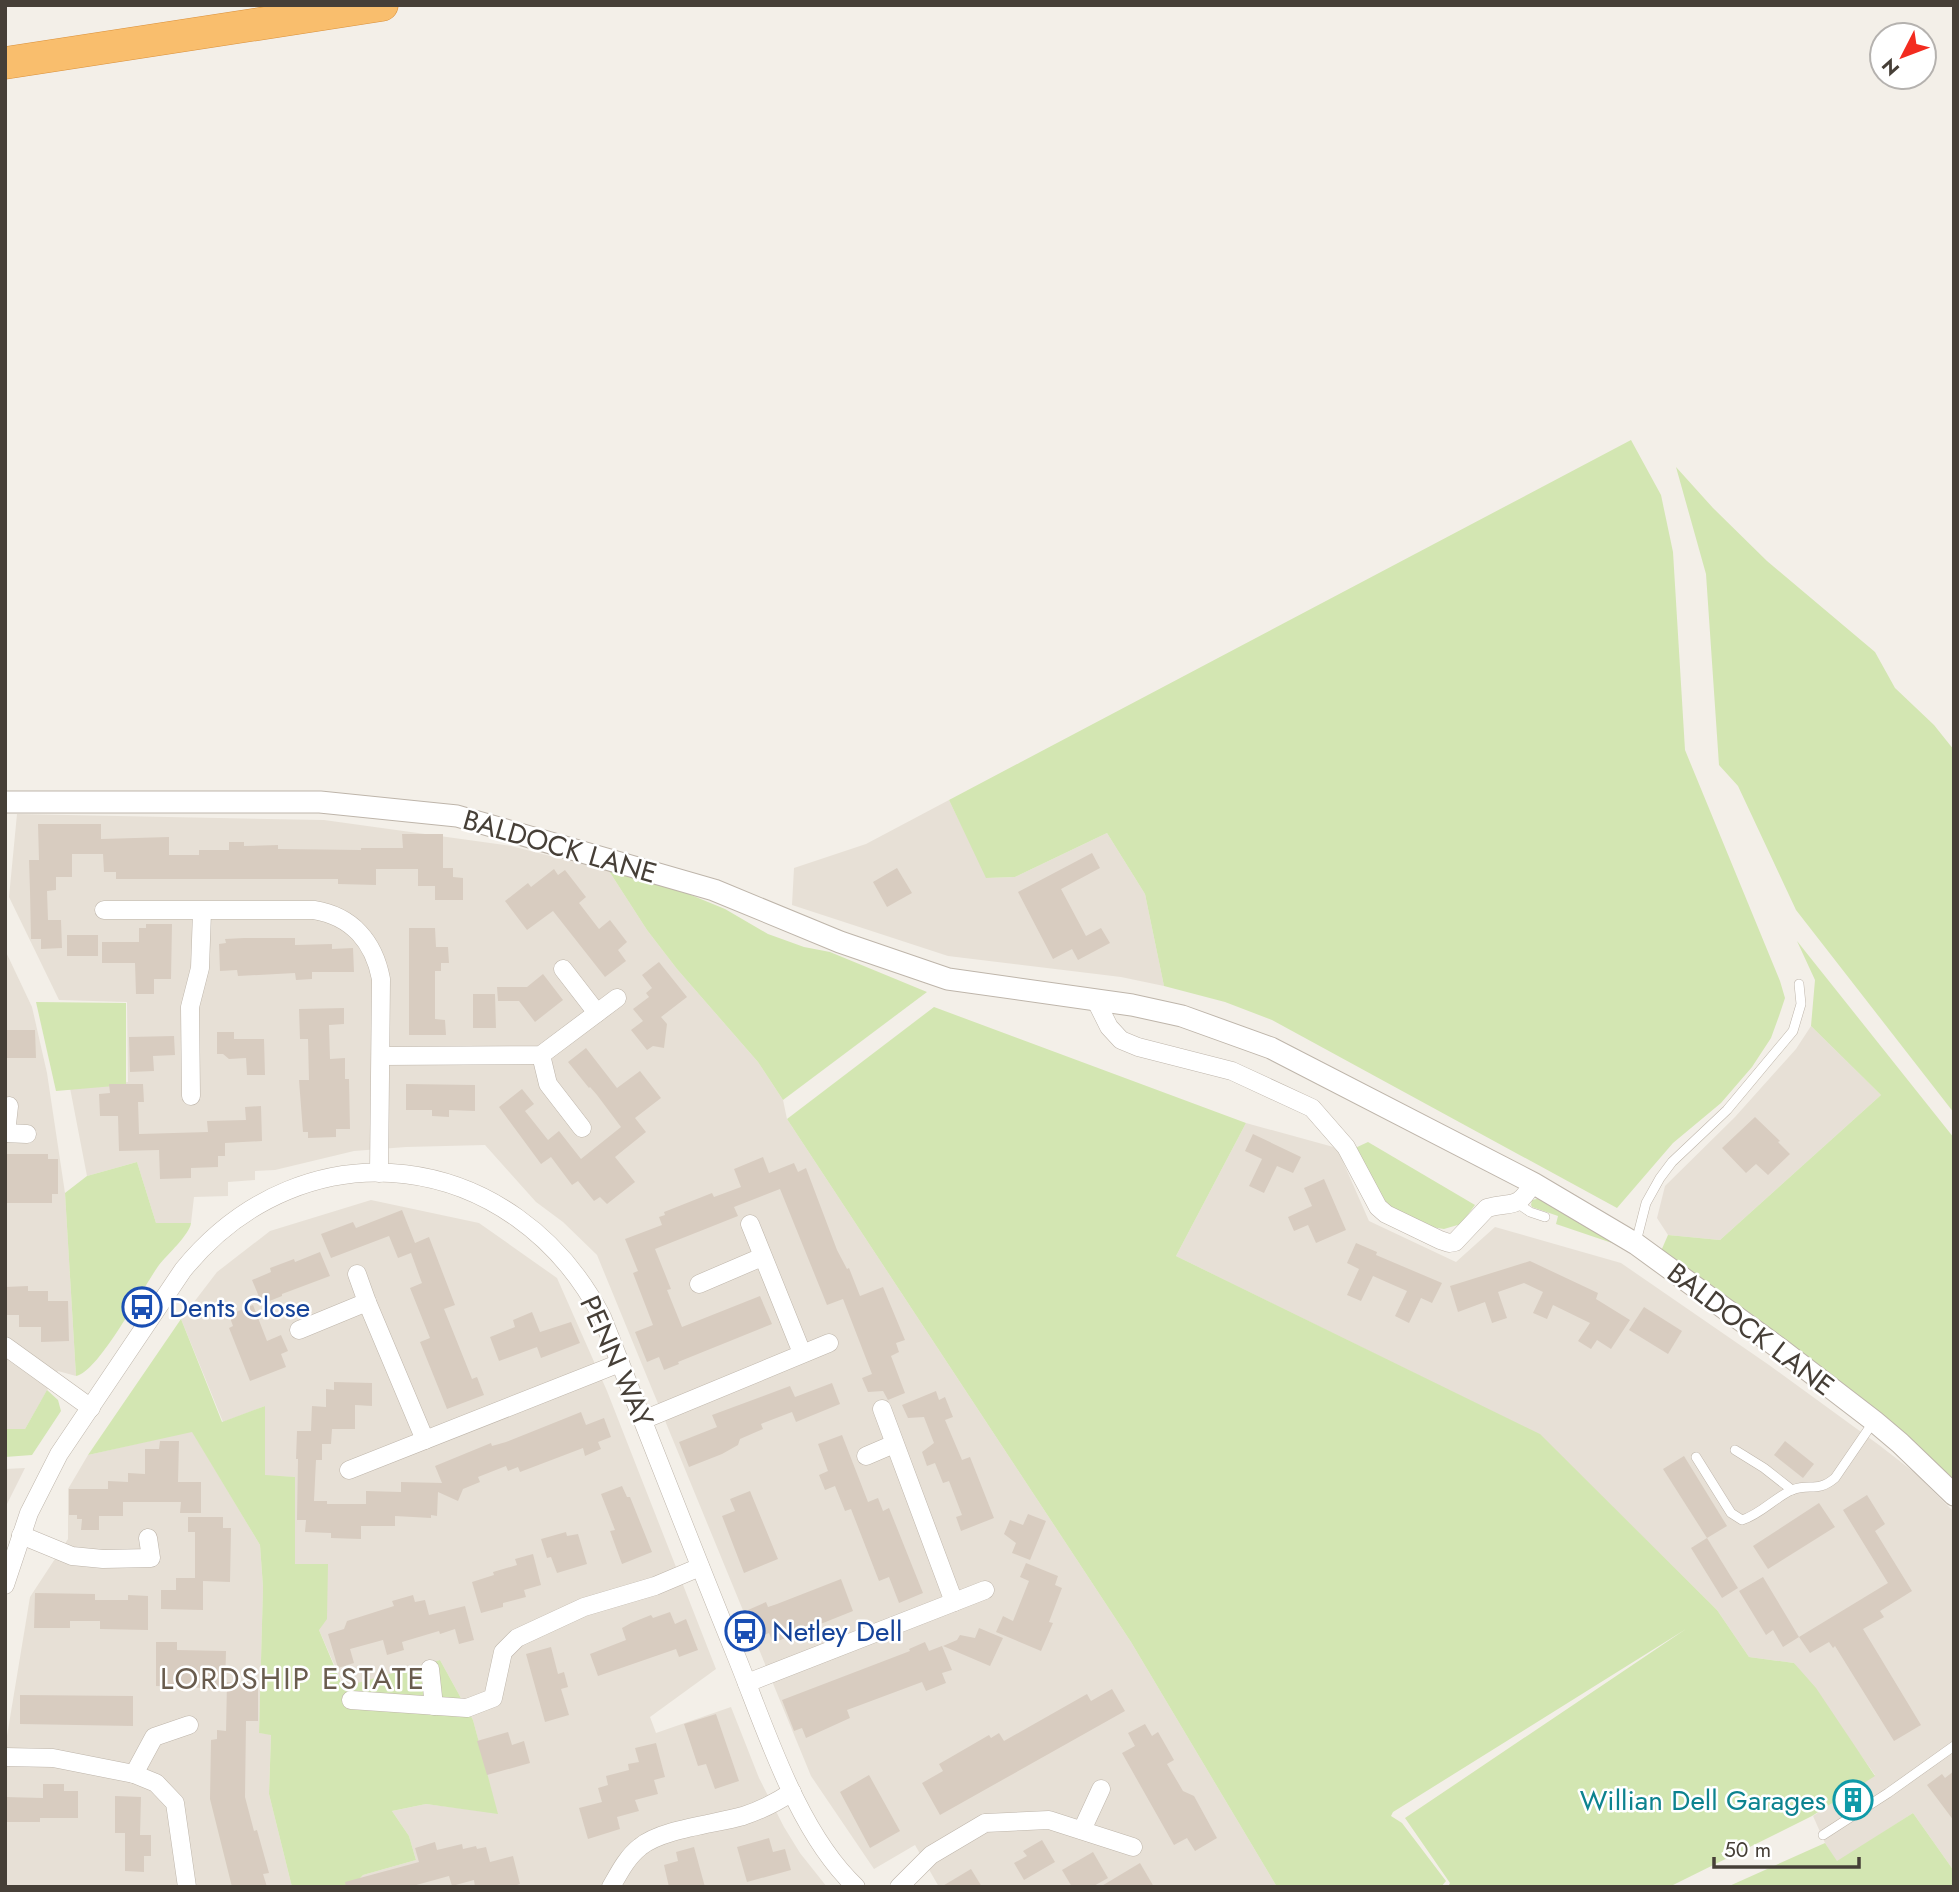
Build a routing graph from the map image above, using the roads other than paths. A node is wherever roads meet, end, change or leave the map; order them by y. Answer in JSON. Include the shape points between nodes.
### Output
{"nodes":[{"id":1,"x":301,"y":5,"type":"edge"},
{"id":2,"x":382,"y":5,"type":"edge"},
{"id":3,"x":5,"y":44,"type":"edge"},
{"id":4,"x":5,"y":63,"type":"edge"},
{"id":5,"x":5,"y":802,"type":"edge"},
{"id":6,"x":104,"y":910,"type":"dead end"},
{"id":7,"x":202,"y":912,"type":"junction"},
{"id":8,"x":563,"y":969,"type":"dead end"},
{"id":9,"x":1799,"y":984,"type":"dead end"},
{"id":10,"x":617,"y":998,"type":"dead end"},
{"id":11,"x":1096,"y":999,"type":"junction"},
{"id":12,"x":597,"y":1013,"type":"junction"},
{"id":13,"x":541,"y":1055,"type":"junction"},
{"id":14,"x":381,"y":1056,"type":"junction"},
{"id":15,"x":191,"y":1096,"type":"dead end"},
{"id":16,"x":9,"y":1106,"type":"dead end"},
{"id":17,"x":582,"y":1128,"type":"dead end"},
{"id":18,"x":6,"y":1133,"type":"edge"},
{"id":19,"x":27,"y":1134,"type":"dead end"},
{"id":20,"x":379,"y":1173,"type":"junction"},
{"id":21,"x":1533,"y":1183,"type":"junction"},
{"id":22,"x":1517,"y":1203,"type":"junction"},
{"id":23,"x":1545,"y":1217,"type":"dead end"},
{"id":24,"x":750,"y":1224,"type":"dead end"},
{"id":25,"x":1636,"y":1244,"type":"junction"},
{"id":26,"x":762,"y":1257,"type":"junction"},
{"id":27,"x":358,"y":1274,"type":"dead end"},
{"id":28,"x":699,"y":1284,"type":"dead end"},
{"id":29,"x":367,"y":1302,"type":"junction"},
{"id":30,"x":299,"y":1330,"type":"dead end"},
{"id":31,"x":829,"y":1343,"type":"dead end"},
{"id":32,"x":5,"y":1346,"type":"edge"},
{"id":33,"x":802,"y":1353,"type":"junction"},
{"id":34,"x":620,"y":1363,"type":"junction"},
{"id":35,"x":91,"y":1408,"type":"junction"},
{"id":36,"x":882,"y":1409,"type":"dead end"},
{"id":37,"x":643,"y":1420,"type":"junction"},
{"id":38,"x":1874,"y":1422,"type":"junction"},
{"id":39,"x":425,"y":1440,"type":"junction"},
{"id":40,"x":894,"y":1444,"type":"junction"},
{"id":41,"x":1735,"y":1450,"type":"dead end"},
{"id":42,"x":866,"y":1456,"type":"dead end"},
{"id":43,"x":1696,"y":1457,"type":"dead end"},
{"id":44,"x":349,"y":1470,"type":"dead end"},
{"id":45,"x":1792,"y":1490,"type":"junction"},
{"id":46,"x":1954,"y":1495,"type":"edge"},
{"id":47,"x":21,"y":1535,"type":"junction"},
{"id":48,"x":148,"y":1538,"type":"dead end"},
{"id":49,"x":700,"y":1567,"type":"junction"},
{"id":50,"x":5,"y":1585,"type":"edge"},
{"id":51,"x":985,"y":1590,"type":"dead end"},
{"id":52,"x":954,"y":1602,"type":"junction"},
{"id":53,"x":430,"y":1669,"type":"dead end"},
{"id":54,"x":747,"y":1684,"type":"junction"},
{"id":55,"x":351,"y":1700,"type":"dead end"},
{"id":56,"x":434,"y":1706,"type":"junction"},
{"id":57,"x":189,"y":1726,"type":"dead end"},
{"id":58,"x":1954,"y":1746,"type":"edge"},
{"id":59,"x":5,"y":1757,"type":"edge"},
{"id":60,"x":134,"y":1774,"type":"junction"},
{"id":61,"x":1101,"y":1789,"type":"dead end"},
{"id":62,"x":792,"y":1793,"type":"junction"},
{"id":63,"x":1082,"y":1830,"type":"junction"},
{"id":64,"x":1823,"y":1835,"type":"dead end"},
{"id":65,"x":1133,"y":1847,"type":"dead end"},
{"id":66,"x":187,"y":1887,"type":"edge"},
{"id":67,"x":611,"y":1887,"type":"edge"},
{"id":68,"x":856,"y":1887,"type":"edge"},
{"id":69,"x":899,"y":1887,"type":"edge"}],
"edges":[{"from":1,"to":3,"type":"highway"},
{"from":2,"to":4,"type":"highway"},
{"from":5,"to":11,"type":"street","name":"BALDOCK LANE","via":[[320,802],[457,816],[714,890],[948,979]]},
{"from":6,"to":7,"type":"street"},
{"from":7,"to":14,"type":"street","via":[[314,910],[349,922],[365,938],[378,966]]},
{"from":7,"to":15,"type":"street","via":[[200,968],[189,1018]]},
{"from":8,"to":12,"type":"street"},
{"from":9,"to":25,"type":"lane","via":[[1801,1004],[1793,1031],[1727,1110],[1660,1178],[1646,1203]]},
{"from":10,"to":12,"type":"street"},
{"from":11,"to":21,"type":"street","name":"BALDOCK LANE","via":[[1182,1016],[1270,1048]]},
{"from":11,"to":22,"type":"street","via":[[1121,1040],[1232,1071],[1312,1108],[1346,1147],[1386,1214],[1449,1243],[1487,1208]]},
{"from":12,"to":13,"type":"street"},
{"from":13,"to":14,"type":"street"},
{"from":13,"to":17,"type":"street","via":[[548,1084]]},
{"from":14,"to":20,"type":"street"},
{"from":16,"to":18,"type":"street"},
{"from":18,"to":19,"type":"street"},
{"from":20,"to":34,"type":"street","name":"PENN WAY","via":[[447,1182],[519,1218],[574,1271],[602,1317]]},
{"from":20,"to":35,"type":"street","name":"PENN WAY","via":[[312,1182],[279,1194],[226,1226],[183,1270]]},
{"from":21,"to":22,"type":"street"},
{"from":21,"to":25,"type":"street","name":"BALDOCK LANE"},
{"from":22,"to":23,"type":"lane"},
{"from":24,"to":26,"type":"street"},
{"from":25,"to":38,"type":"street","name":"BALDOCK LANE"},
{"from":26,"to":28,"type":"street"},
{"from":26,"to":33,"type":"street"},
{"from":27,"to":29,"type":"street"},
{"from":29,"to":30,"type":"street"},
{"from":29,"to":39,"type":"street"},
{"from":31,"to":33,"type":"street"},
{"from":32,"to":35,"type":"street"},
{"from":33,"to":37,"type":"street"},
{"from":34,"to":37,"type":"street","name":"PENN WAY"},
{"from":34,"to":39,"type":"street"},
{"from":35,"to":47,"type":"street","name":"PENN WAY","via":[[59,1454]]},
{"from":36,"to":40,"type":"street"},
{"from":37,"to":49,"type":"street","name":"PENN WAY"},
{"from":38,"to":45,"type":"lane","via":[[1835,1478],[1822,1488]]},
{"from":38,"to":46,"type":"street","name":"BALDOCK LANE"},
{"from":39,"to":44,"type":"street"},
{"from":40,"to":42,"type":"street"},
{"from":40,"to":52,"type":"street"},
{"from":41,"to":45,"type":"lane"},
{"from":43,"to":45,"type":"lane","via":[[1731,1513],[1742,1520]]},
{"from":47,"to":48,"type":"street","via":[[72,1556],[103,1559],[151,1558]]},
{"from":47,"to":50,"type":"street","name":"PENN WAY"},
{"from":49,"to":54,"type":"street","name":"PENN WAY"},
{"from":49,"to":56,"type":"street","via":[[529,1631],[503,1653],[493,1698],[467,1708]]},
{"from":51,"to":52,"type":"street"},
{"from":52,"to":54,"type":"street"},
{"from":53,"to":56,"type":"street"},
{"from":54,"to":62,"type":"street","name":"PENN WAY"},
{"from":55,"to":56,"type":"street"},
{"from":57,"to":60,"type":"street","via":[[154,1737]]},
{"from":58,"to":64,"type":"lane"},
{"from":59,"to":60,"type":"street","via":[[53,1758]]},
{"from":60,"to":66,"type":"street","via":[[156,1783],[174,1803]]},
{"from":61,"to":63,"type":"street"},
{"from":62,"to":67,"type":"street","via":[[755,1812],[656,1837],[639,1847]]},
{"from":62,"to":68,"type":"street","name":"PENN WAY","via":[[813,1832]]},
{"from":63,"to":65,"type":"street"},
{"from":63,"to":69,"type":"street","via":[[1049,1820],[985,1823],[931,1855]]}]}
